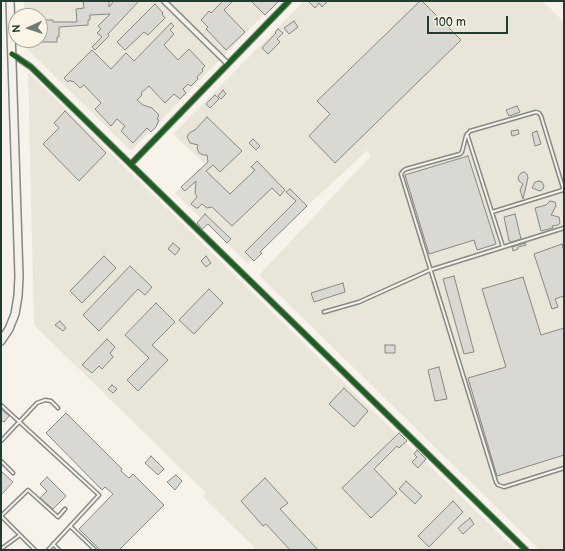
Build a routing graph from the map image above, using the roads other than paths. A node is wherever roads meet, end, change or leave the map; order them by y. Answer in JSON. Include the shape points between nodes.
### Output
{"nodes":[{"id":1,"x":10,"y":1,"type":"edge"},
{"id":2,"x":164,"y":1,"type":"edge"},
{"id":3,"x":289,"y":1,"type":"edge"},
{"id":4,"x":12,"y":54,"type":"junction"},
{"id":5,"x":228,"y":64,"type":"junction"},
{"id":6,"x":467,"y":134,"type":"junction"},
{"id":7,"x":131,"y":164,"type":"junction"},
{"id":8,"x":564,"y":190,"type":"edge"},
{"id":9,"x":492,"y":212,"type":"junction"},
{"id":10,"x":564,"y":228,"type":"edge"},
{"id":11,"x":503,"y":247,"type":"junction"},
{"id":12,"x":430,"y":270,"type":"junction"},
{"id":13,"x":324,"y":312,"type":"dead end"},
{"id":14,"x":1,"y":341,"type":"edge"},
{"id":15,"x":1,"y":405,"type":"edge"},
{"id":16,"x":58,"y":408,"type":"dead end"},
{"id":17,"x":20,"y":420,"type":"junction"},
{"id":18,"x":1,"y":441,"type":"edge"},
{"id":19,"x":1,"y":461,"type":"edge"},
{"id":20,"x":564,"y":468,"type":"edge"},
{"id":21,"x":14,"y":473,"type":"dead end"},
{"id":22,"x":65,"y":509,"type":"dead end"},
{"id":23,"x":1,"y":516,"type":"edge"},
{"id":24,"x":70,"y":526,"type":"junction"},
{"id":25,"x":20,"y":535,"type":"junction"},
{"id":26,"x":53,"y":544,"type":"junction"},
{"id":27,"x":1,"y":549,"type":"edge"},
{"id":28,"x":35,"y":550,"type":"edge"},
{"id":29,"x":48,"y":550,"type":"edge"},
{"id":30,"x":59,"y":550,"type":"edge"},
{"id":31,"x":95,"y":550,"type":"edge"},
{"id":32,"x":526,"y":550,"type":"edge"}],
"edges":[{"from":1,"to":4,"type":"main road"},
{"from":2,"to":5,"type":"street"},
{"from":3,"to":5,"type":"street"},
{"from":4,"to":7,"type":"street","via":[[31,67]]},
{"from":4,"to":14,"type":"main road","via":[[19,276],[15,314],[9,330]]},
{"from":5,"to":7,"type":"street"},
{"from":6,"to":8,"type":"lane","via":[[532,112],[539,113]]},
{"from":6,"to":9,"type":"lane"},
{"from":6,"to":12,"type":"lane","via":[[460,154],[406,169],[401,174]]},
{"from":7,"to":32,"type":"street"},
{"from":8,"to":9,"type":"lane"},
{"from":9,"to":11,"type":"lane"},
{"from":10,"to":11,"type":"lane"},
{"from":11,"to":12,"type":"lane"},
{"from":12,"to":13,"type":"lane","via":[[359,302]]},
{"from":12,"to":20,"type":"lane","via":[[496,482],[504,487]]},
{"from":15,"to":17,"type":"lane"},
{"from":16,"to":17,"type":"lane","via":[[51,401],[45,400],[37,403]]},
{"from":17,"to":18,"type":"lane"},
{"from":17,"to":24,"type":"lane","via":[[99,495]]},
{"from":19,"to":21,"type":"lane"},
{"from":22,"to":23,"type":"lane","via":[[58,518],[28,490]]},
{"from":23,"to":25,"type":"lane"},
{"from":24,"to":26,"type":"lane"},
{"from":24,"to":31,"type":"lane"},
{"from":25,"to":27,"type":"lane"},
{"from":25,"to":28,"type":"lane"},
{"from":26,"to":29,"type":"lane"},
{"from":26,"to":30,"type":"lane"}]}
